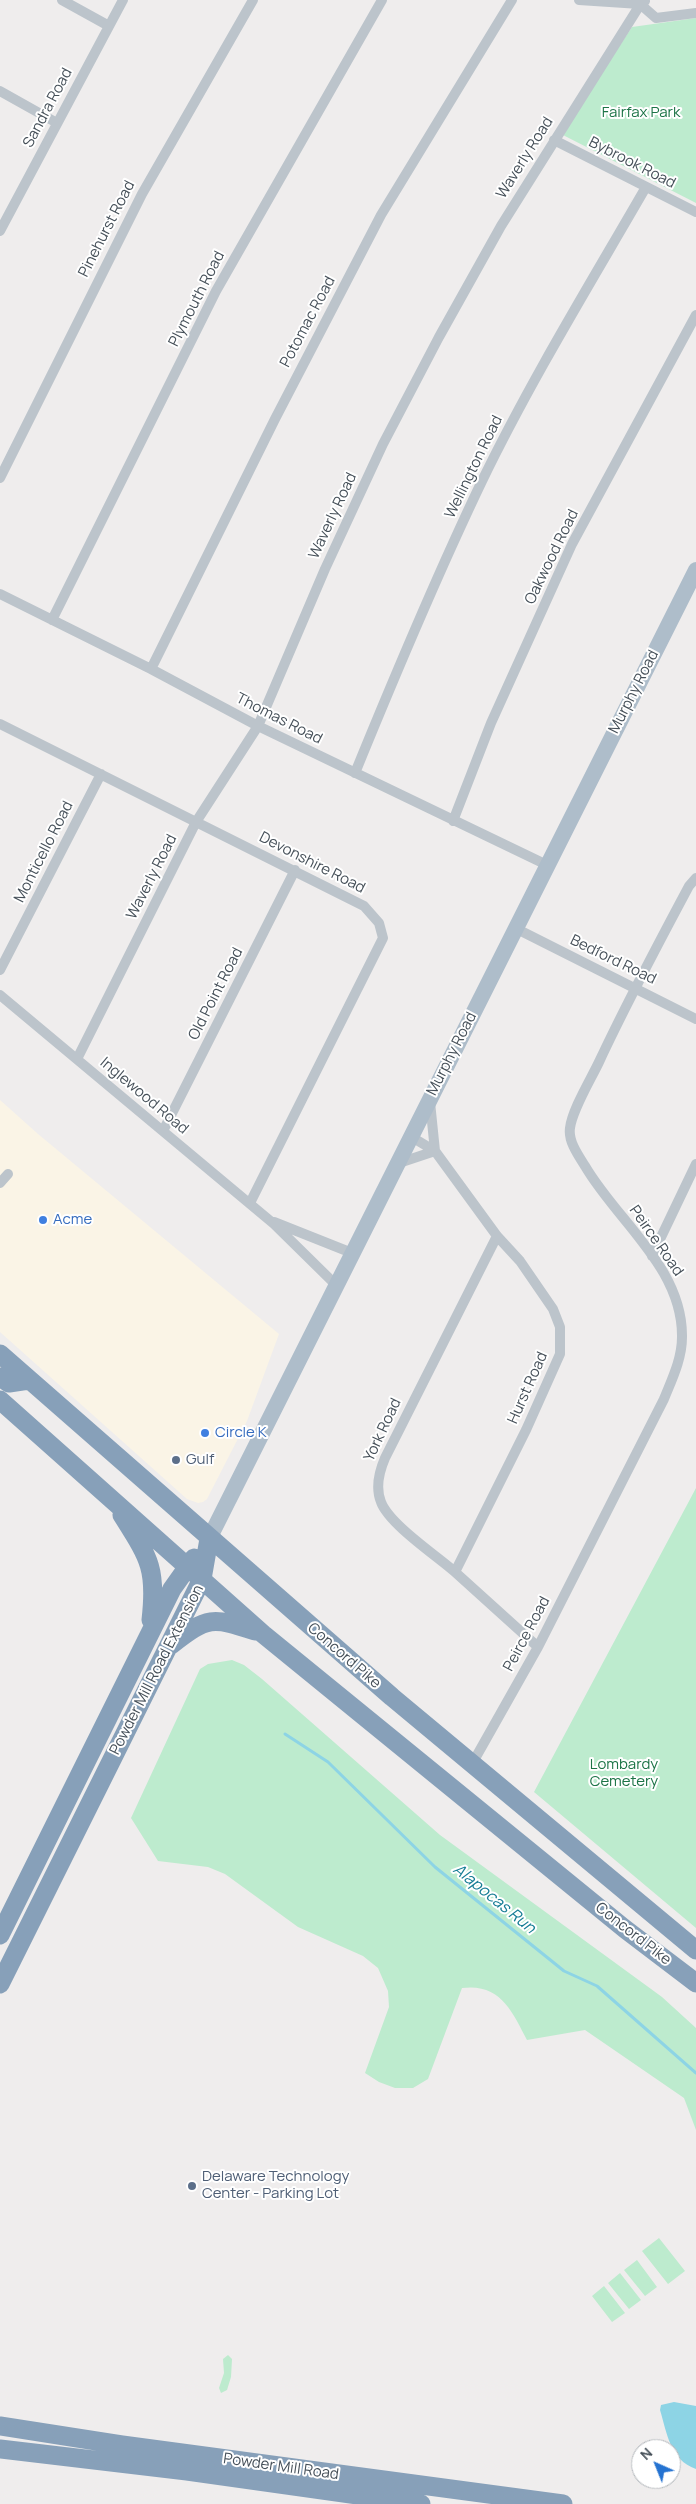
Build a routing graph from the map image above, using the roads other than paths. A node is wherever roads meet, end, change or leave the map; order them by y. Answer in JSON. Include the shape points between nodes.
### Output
{"nodes":[{"id":1,"x":62,"y":0,"type":"edge"},
{"id":2,"x":123,"y":0,"type":"edge"},
{"id":3,"x":253,"y":0,"type":"edge"},
{"id":4,"x":382,"y":0,"type":"edge"},
{"id":5,"x":512,"y":0,"type":"edge"},
{"id":6,"x":580,"y":0,"type":"edge"},
{"id":7,"x":644,"y":1,"type":"edge"},
{"id":8,"x":696,"y":13,"type":"edge"},
{"id":9,"x":109,"y":26,"type":"junction"},
{"id":10,"x":0,"y":91,"type":"edge"},
{"id":11,"x":57,"y":123,"type":"junction"},
{"id":12,"x":554,"y":140,"type":"junction"},
{"id":13,"x":646,"y":187,"type":"junction"},
{"id":14,"x":696,"y":212,"type":"edge"},
{"id":15,"x":3,"y":216,"type":"edge"},
{"id":16,"x":0,"y":230,"type":"edge"},
{"id":17,"x":696,"y":315,"type":"edge"},
{"id":18,"x":0,"y":478,"type":"edge"},
{"id":19,"x":696,"y":570,"type":"edge"},
{"id":20,"x":691,"y":591,"type":"edge"},
{"id":21,"x":0,"y":594,"type":"edge"},
{"id":22,"x":52,"y":620,"type":"junction"},
{"id":23,"x":151,"y":669,"type":"junction"},
{"id":24,"x":1,"y":726,"type":"edge"},
{"id":25,"x":258,"y":726,"type":"junction"},
{"id":26,"x":355,"y":772,"type":"junction"},
{"id":27,"x":101,"y":774,"type":"junction"},
{"id":28,"x":452,"y":821,"type":"junction"},
{"id":29,"x":196,"y":822,"type":"junction"},
{"id":30,"x":547,"y":865,"type":"junction"},
{"id":31,"x":295,"y":870,"type":"junction"},
{"id":32,"x":696,"y":878,"type":"edge"},
{"id":33,"x":515,"y":928,"type":"junction"},
{"id":34,"x":0,"y":970,"type":"edge"},
{"id":35,"x":635,"y":987,"type":"junction"},
{"id":36,"x":0,"y":995,"type":"edge"},
{"id":37,"x":696,"y":1019,"type":"edge"},
{"id":38,"x":77,"y":1059,"type":"junction"},
{"id":39,"x":430,"y":1097,"type":"junction"},
{"id":40,"x":163,"y":1131,"type":"junction"},
{"id":41,"x":410,"y":1136,"type":"junction"},
{"id":42,"x":435,"y":1151,"type":"junction"},
{"id":43,"x":396,"y":1164,"type":"junction"},
{"id":44,"x":696,"y":1164,"type":"edge"},
{"id":45,"x":8,"y":1174,"type":"dead end"},
{"id":46,"x":0,"y":1183,"type":"edge"},
{"id":47,"x":250,"y":1203,"type":"junction"},
{"id":48,"x":269,"y":1219,"type":"junction"},
{"id":49,"x":497,"y":1236,"type":"junction"},
{"id":50,"x":352,"y":1253,"type":"junction"},
{"id":51,"x":652,"y":1256,"type":"junction"},
{"id":52,"x":336,"y":1285,"type":"junction"},
{"id":53,"x":0,"y":1354,"type":"edge"},
{"id":54,"x":0,"y":1377,"type":"edge"},
{"id":55,"x":29,"y":1380,"type":"junction"},
{"id":56,"x":0,"y":1400,"type":"edge"},
{"id":57,"x":111,"y":1497,"type":"junction"},
{"id":58,"x":210,"y":1539,"type":"junction"},
{"id":59,"x":188,"y":1566,"type":"junction"},
{"id":60,"x":455,"y":1572,"type":"junction"},
{"id":61,"x":202,"y":1579,"type":"junction"},
{"id":62,"x":263,"y":1634,"type":"junction"},
{"id":63,"x":149,"y":1635,"type":"junction"},
{"id":64,"x":168,"y":1647,"type":"junction"},
{"id":65,"x":538,"y":1647,"type":"junction"},
{"id":66,"x":472,"y":1764,"type":"junction"},
{"id":67,"x":626,"y":1929,"type":"junction"},
{"id":68,"x":0,"y":1935,"type":"edge"},
{"id":69,"x":696,"y":1950,"type":"edge"},
{"id":70,"x":696,"y":1983,"type":"edge"},
{"id":71,"x":0,"y":1984,"type":"edge"},
{"id":72,"x":696,"y":1998,"type":"edge"},
{"id":73,"x":0,"y":2426,"type":"edge"},
{"id":74,"x":0,"y":2449,"type":"edge"},
{"id":75,"x":421,"y":2504,"type":"edge"},
{"id":76,"x":563,"y":2504,"type":"edge"}],
"edges":[{"from":1,"to":9,"type":"street"},
{"from":2,"to":9,"type":"street","name":"Sandra Road"},
{"from":3,"to":18,"type":"street","name":"Pinehurst Road","via":[[142,194]]},
{"from":4,"to":22,"type":"street","name":"Plymouth Road","via":[[216,291]]},
{"from":5,"to":23,"type":"street","name":"Potomac Road","via":[[381,215]]},
{"from":6,"to":7,"type":"street"},
{"from":7,"to":8,"type":"street","via":[[656,18]]},
{"from":7,"to":12,"type":"street","name":"Waverly Road"},
{"from":9,"to":11,"type":"street","name":"Sandra Road"},
{"from":10,"to":11,"type":"street"},
{"from":11,"to":15,"type":"street","name":"Sandra Road"},
{"from":12,"to":13,"type":"street","name":"Bybrook Road"},
{"from":12,"to":25,"type":"street","name":"Waverly Road","via":[[501,226],[383,444]]},
{"from":13,"to":14,"type":"street","name":"Bybrook Road"},
{"from":13,"to":26,"type":"street","name":"Wellington Road","via":[[531,387],[483,480],[417,623]]},
{"from":15,"to":16,"type":"street","name":"Sandra Road"},
{"from":17,"to":28,"type":"street","name":"Oakwood Road","via":[[572,544],[491,723]]},
{"from":19,"to":20,"type":"main road","name":"Murphy Road"},
{"from":20,"to":30,"type":"main road","name":"Murphy Road"},
{"from":21,"to":22,"type":"street","name":"Thomas Road"},
{"from":22,"to":23,"type":"street","name":"Thomas Road"},
{"from":23,"to":25,"type":"street","name":"Thomas Road"},
{"from":24,"to":27,"type":"street","name":"Devonshire Road"},
{"from":25,"to":26,"type":"street","name":"Thomas Road"},
{"from":25,"to":29,"type":"street","name":"Waverly Road"},
{"from":26,"to":28,"type":"street","name":"Thomas Road"},
{"from":27,"to":29,"type":"street","name":"Devonshire Road"},
{"from":27,"to":34,"type":"street","name":"Monticello Road"},
{"from":28,"to":30,"type":"street","name":"Thomas Road"},
{"from":29,"to":31,"type":"street","name":"Devonshire Road"},
{"from":29,"to":38,"type":"street","name":"Waverly Road"},
{"from":30,"to":33,"type":"main road","name":"Murphy Road"},
{"from":31,"to":40,"type":"street","name":"Old Point Road"},
{"from":31,"to":47,"type":"street","name":"Devonshire Road","via":[[364,906],[379,923],[383,938]]},
{"from":32,"to":35,"type":"street","name":"Peirce Road"},
{"from":33,"to":35,"type":"street","name":"Bedford Road"},
{"from":33,"to":39,"type":"main road","name":"Murphy Road"},
{"from":35,"to":37,"type":"street","name":"Bedford Road"},
{"from":35,"to":51,"type":"street","name":"Peirce Road","via":[[570,1128],[574,1147],[592,1178]]},
{"from":36,"to":38,"type":"street","name":"Inglewood Road"},
{"from":38,"to":40,"type":"street","name":"Inglewood Road"},
{"from":39,"to":41,"type":"main road","name":"Murphy Road"},
{"from":39,"to":42,"type":"street"},
{"from":40,"to":47,"type":"street","name":"Inglewood Road"},
{"from":41,"to":42,"type":"street","name":"Hurst Road"},
{"from":41,"to":43,"type":"main road","name":"Murphy Road"},
{"from":42,"to":43,"type":"street"},
{"from":42,"to":49,"type":"street","name":"Hurst Road"},
{"from":43,"to":50,"type":"main road","name":"Murphy Road"},
{"from":44,"to":51,"type":"street"},
{"from":45,"to":46,"type":"street"},
{"from":47,"to":48,"type":"street","name":"Inglewood Road"},
{"from":48,"to":50,"type":"street","name":"Inglewood Road"},
{"from":48,"to":52,"type":"street","name":"Inglewood Road"},
{"from":49,"to":60,"type":"street","name":"Hurst Road","via":[[520,1261],[553,1308],[560,1327],[560,1354]]},
{"from":49,"to":60,"type":"street","name":"York Road","via":[[379,1472],[380,1501],[388,1515]]},
{"from":50,"to":52,"type":"main road","name":"Murphy Road"},
{"from":51,"to":65,"type":"street","name":"Peirce Road","via":[[669,1282],[680,1310],[682,1339],[677,1368]]},
{"from":52,"to":58,"type":"main road","name":"Murphy Road"},
{"from":53,"to":55,"type":"highway","name":"Concord Pike"},
{"from":54,"to":55,"type":"highway","via":[[9,1383]]},
{"from":55,"to":58,"type":"highway","name":"Concord Pike"},
{"from":56,"to":57,"type":"highway","name":"Concord Pike"},
{"from":57,"to":59,"type":"highway","name":"Concord Pike"},
{"from":57,"to":63,"type":"highway","via":[[138,1540],[151,1569],[154,1597]]},
{"from":58,"to":59,"type":"highway","name":"Powder Mill Road Extension"},
{"from":58,"to":61,"type":"highway","name":"Powder Mill Road Extension"},
{"from":58,"to":66,"type":"highway","name":"Concord Pike"},
{"from":59,"to":61,"type":"highway","name":"Concord Pike"},
{"from":59,"to":63,"type":"highway","name":"Powder Mill Road Extension","via":[[172,1589]]},
{"from":60,"to":65,"type":"street","name":"York Road"},
{"from":61,"to":62,"type":"highway","name":"Concord Pike"},
{"from":61,"to":64,"type":"highway","name":"Powder Mill Road Extension"},
{"from":62,"to":64,"type":"highway","via":[[224,1621],[208,1621]]},
{"from":62,"to":67,"type":"highway","name":"Concord Pike"},
{"from":63,"to":68,"type":"highway","name":"Powder Mill Road Extension"},
{"from":64,"to":71,"type":"highway","name":"Powder Mill Road Extension"},
{"from":65,"to":66,"type":"street","name":"Peirce Road"},
{"from":66,"to":69,"type":"highway","name":"Concord Pike"},
{"from":67,"to":70,"type":"highway","name":"Concord Pike"},
{"from":67,"to":72,"type":"highway"},
{"from":73,"to":76,"type":"highway","name":"Powder Mill Road","via":[[122,2446]]},
{"from":74,"to":75,"type":"highway","name":"Powder Mill Road"}]}
